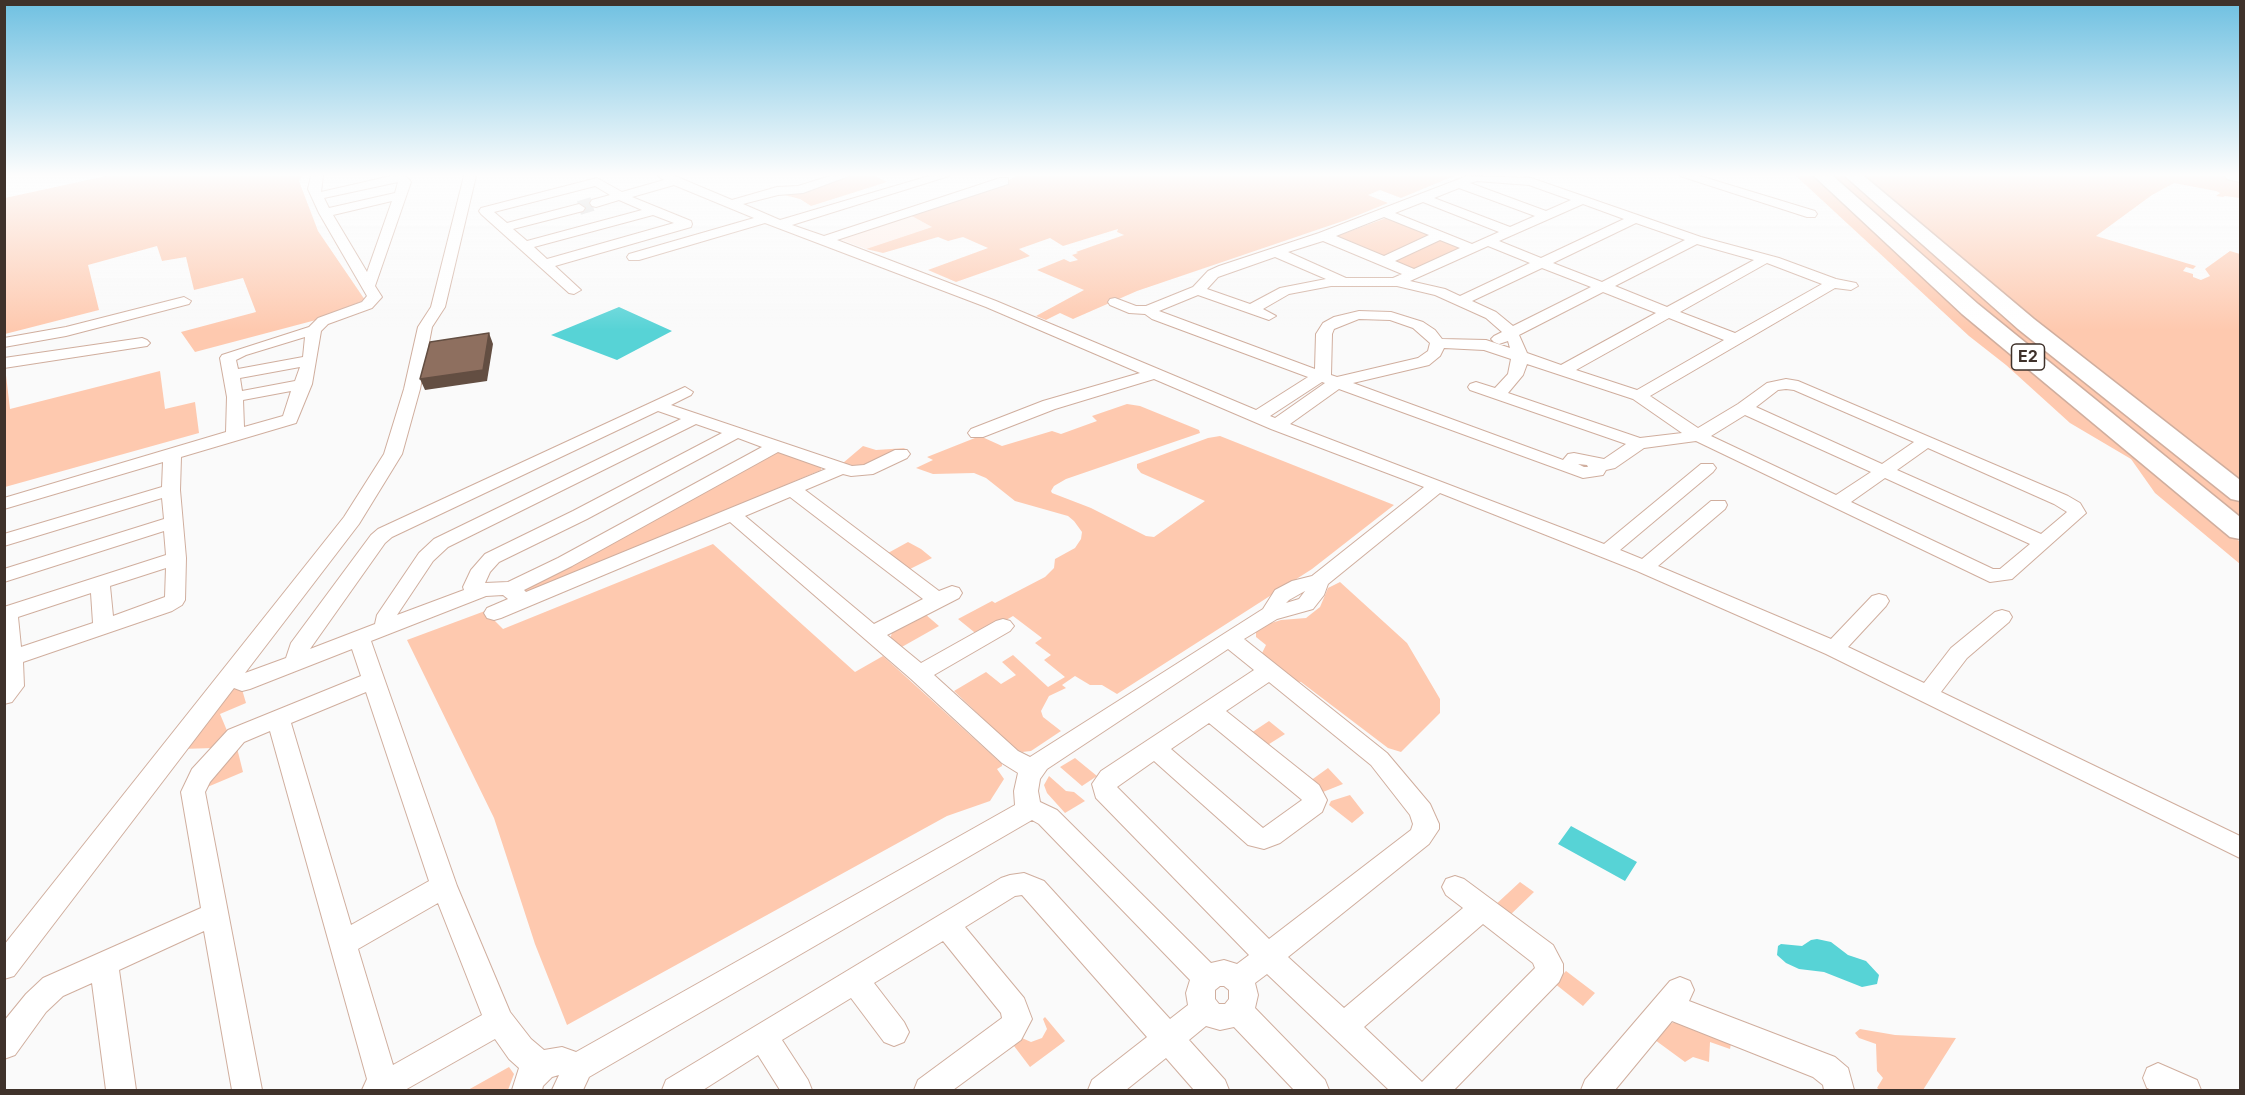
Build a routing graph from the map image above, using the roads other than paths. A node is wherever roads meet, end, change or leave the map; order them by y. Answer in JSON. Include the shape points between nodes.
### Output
{"nodes":[{"id":1,"x":334,"y":227,"type":"edge"},
{"id":2,"x":389,"y":227,"type":"edge"},
{"id":3,"x":458,"y":227,"type":"edge"},
{"id":4,"x":507,"y":227,"type":"edge"},
{"id":5,"x":593,"y":227,"type":"tunnel mouth"},
{"id":6,"x":675,"y":227,"type":"edge"},
{"id":7,"x":750,"y":227,"type":"edge"},
{"id":8,"x":789,"y":227,"type":"edge"},
{"id":9,"x":864,"y":227,"type":"edge"},
{"id":10,"x":1348,"y":227,"type":"edge"},
{"id":11,"x":1419,"y":227,"type":"edge"},
{"id":12,"x":1499,"y":227,"type":"edge"},
{"id":13,"x":1518,"y":227,"type":"edge"},
{"id":14,"x":1618,"y":227,"type":"edge"},
{"id":15,"x":1661,"y":227,"type":"edge"},
{"id":16,"x":1879,"y":227,"type":"edge"},
{"id":17,"x":1912,"y":227,"type":"edge"},
{"id":18,"x":504,"y":228,"type":"joint"},
{"id":19,"x":1509,"y":231,"type":"junction"},
{"id":20,"x":1324,"y":236,"type":"junction"},
{"id":21,"x":1440,"y":236,"type":"junction"},
{"id":22,"x":1696,"y":240,"type":"junction"},
{"id":23,"x":822,"y":241,"type":"junction"},
{"id":24,"x":1486,"y":241,"type":"junction"},
{"id":25,"x":524,"y":246,"type":"junction"},
{"id":26,"x":1471,"y":248,"type":"junction"},
{"id":27,"x":1275,"y":252,"type":"junction"},
{"id":28,"x":634,"y":257,"type":"dead end"},
{"id":29,"x":1765,"y":258,"type":"junction"},
{"id":30,"x":1384,"y":261,"type":"junction"},
{"id":31,"x":1542,"y":263,"type":"junction"},
{"id":32,"x":545,"y":264,"type":"junction"},
{"id":33,"x":1412,"y":273,"type":"junction"},
{"id":34,"x":1343,"y":281,"type":"junction"},
{"id":35,"x":1397,"y":282,"type":"junction"},
{"id":36,"x":1833,"y":284,"type":"junction"},
{"id":37,"x":369,"y":285,"type":"junction"},
{"id":38,"x":1605,"y":286,"type":"junction"},
{"id":39,"x":1851,"y":286,"type":"dead end"},
{"id":40,"x":574,"y":290,"type":"dead end"},
{"id":41,"x":1198,"y":290,"type":"junction"},
{"id":42,"x":1463,"y":300,"type":"junction"},
{"id":43,"x":184,"y":301,"type":"dead end"},
{"id":44,"x":1115,"y":302,"type":"dead end"},
{"id":45,"x":1251,"y":309,"type":"junction"},
{"id":46,"x":1148,"y":310,"type":"junction"},
{"id":47,"x":1669,"y":312,"type":"junction"},
{"id":48,"x":1269,"y":316,"type":"dead end"},
{"id":49,"x":314,"y":330,"type":"junction"},
{"id":50,"x":1511,"y":333,"type":"junction"},
{"id":51,"x":1736,"y":339,"type":"junction"},
{"id":52,"x":142,"y":343,"type":"dead end"},
{"id":53,"x":1438,"y":343,"type":"junction"},
{"id":54,"x":4,"y":344,"type":"edge"},
{"id":55,"x":1486,"y":345,"type":"junction"},
{"id":56,"x":1520,"y":357,"type":"junction"},
{"id":57,"x":310,"y":360,"type":"junction"},
{"id":58,"x":4,"y":363,"type":"edge"},
{"id":59,"x":1562,"y":371,"type":"junction"},
{"id":60,"x":1154,"y":374,"type":"junction"},
{"id":61,"x":230,"y":375,"type":"junction"},
{"id":62,"x":1331,"y":378,"type":"junction"},
{"id":63,"x":304,"y":384,"type":"junction"},
{"id":64,"x":1476,"y":387,"type":"dead end"},
{"id":65,"x":685,"y":392,"type":"dead end"},
{"id":66,"x":1498,"y":394,"type":"junction"},
{"id":67,"x":1307,"y":395,"type":"junction"},
{"id":68,"x":1639,"y":396,"type":"junction"},
{"id":69,"x":235,"y":397,"type":"junction"},
{"id":70,"x":656,"y":405,"type":"junction"},
{"id":71,"x":1744,"y":408,"type":"junction"},
{"id":72,"x":1257,"y":417,"type":"junction"},
{"id":73,"x":696,"y":418,"type":"junction"},
{"id":74,"x":1277,"y":425,"type":"junction"},
{"id":75,"x":738,"y":432,"type":"junction"},
{"id":76,"x":977,"y":432,"type":"dead end"},
{"id":77,"x":235,"y":435,"type":"junction"},
{"id":78,"x":1698,"y":436,"type":"junction"},
{"id":79,"x":1927,"y":441,"type":"junction"},
{"id":80,"x":1639,"y":443,"type":"junction"},
{"id":81,"x":776,"y":446,"type":"junction"},
{"id":82,"x":901,"y":454,"type":"dead end"},
{"id":83,"x":172,"y":455,"type":"junction"},
{"id":84,"x":843,"y":468,"type":"junction"},
{"id":85,"x":1707,"y":468,"type":"dead end"},
{"id":86,"x":1885,"y":470,"type":"junction"},
{"id":87,"x":1437,"y":486,"type":"junction"},
{"id":88,"x":793,"y":489,"type":"junction"},
{"id":89,"x":171,"y":490,"type":"junction"},
{"id":90,"x":2241,"y":493,"type":"edge"},
{"id":91,"x":1837,"y":503,"type":"junction"},
{"id":92,"x":4,"y":504,"type":"edge"},
{"id":93,"x":1718,"y":505,"type":"dead end"},
{"id":94,"x":733,"y":515,"type":"junction"},
{"id":95,"x":173,"y":522,"type":"junction"},
{"id":96,"x":2241,"y":531,"type":"edge"},
{"id":97,"x":4,"y":540,"type":"edge"},
{"id":98,"x":2042,"y":542,"type":"junction"},
{"id":99,"x":1606,"y":552,"type":"junction"},
{"id":100,"x":176,"y":558,"type":"junction"},
{"id":101,"x":1644,"y":567,"type":"junction"},
{"id":102,"x":4,"y":576,"type":"edge"},
{"id":103,"x":100,"y":583,"type":"junction"},
{"id":104,"x":475,"y":593,"type":"junction"},
{"id":105,"x":517,"y":595,"type":"junction"},
{"id":106,"x":1879,"y":601,"type":"dead end"},
{"id":107,"x":494,"y":612,"type":"dead end"},
{"id":108,"x":6,"y":614,"type":"edge"},
{"id":109,"x":2002,"y":617,"type":"dead end"},
{"id":110,"x":1003,"y":626,"type":"dead end"},
{"id":111,"x":104,"y":627,"type":"junction"},
{"id":112,"x":387,"y":628,"type":"junction"},
{"id":113,"x":871,"y":635,"type":"junction"},
{"id":114,"x":1229,"y":638,"type":"junction"},
{"id":115,"x":359,"y":639,"type":"junction"},
{"id":116,"x":1834,"y":649,"type":"junction"},
{"id":117,"x":13,"y":658,"type":"junction"},
{"id":118,"x":298,"y":662,"type":"junction"},
{"id":119,"x":1269,"y":671,"type":"junction"},
{"id":120,"x":919,"y":674,"type":"junction"},
{"id":121,"x":373,"y":680,"type":"junction"},
{"id":122,"x":242,"y":682,"type":"dead end"},
{"id":123,"x":1927,"y":695,"type":"junction"},
{"id":124,"x":4,"y":696,"type":"edge"},
{"id":125,"x":1210,"y":711,"type":"junction"},
{"id":126,"x":278,"y":718,"type":"junction"},
{"id":127,"x":1155,"y":747,"type":"junction"},
{"id":128,"x":1032,"y":770,"type":"junction"},
{"id":129,"x":1028,"y":807,"type":"junction"},
{"id":130,"x":2241,"y":848,"type":"edge"},
{"id":131,"x":444,"y":886,"type":"junction"},
{"id":132,"x":1455,"y":886,"type":"dead end"},
{"id":133,"x":1482,"y":908,"type":"junction"},
{"id":134,"x":214,"y":914,"type":"junction"},
{"id":135,"x":947,"y":925,"type":"junction"},
{"id":136,"x":343,"y":944,"type":"junction"},
{"id":137,"x":1269,"y":957,"type":"junction"},
{"id":138,"x":104,"y":963,"type":"junction"},
{"id":139,"x":4,"y":967,"type":"edge"},
{"id":140,"x":1207,"y":978,"type":"junction"},
{"id":141,"x":855,"y":980,"type":"junction"},
{"id":142,"x":1238,"y":980,"type":"junction"},
{"id":143,"x":1205,"y":1009,"type":"junction"},
{"id":144,"x":1238,"y":1011,"type":"junction"},
{"id":145,"x":499,"y":1021,"type":"junction"},
{"id":146,"x":1343,"y":1027,"type":"junction"},
{"id":147,"x":894,"y":1032,"type":"dead end"},
{"id":148,"x":763,"y":1036,"type":"junction"},
{"id":149,"x":1167,"y":1039,"type":"junction"},
{"id":150,"x":4,"y":1046,"type":"edge"},
{"id":151,"x":2158,"y":1078,"type":"dead end"},
{"id":152,"x":534,"y":1079,"type":"edge"},
{"id":153,"x":570,"y":1080,"type":"edge"},
{"id":154,"x":380,"y":1089,"type":"edge"},
{"id":155,"x":121,"y":1090,"type":"edge"},
{"id":156,"x":247,"y":1090,"type":"edge"},
{"id":157,"x":677,"y":1090,"type":"edge"},
{"id":158,"x":797,"y":1090,"type":"edge"},
{"id":159,"x":929,"y":1090,"type":"edge"},
{"id":160,"x":1103,"y":1090,"type":"edge"},
{"id":161,"x":1214,"y":1090,"type":"edge"},
{"id":162,"x":1314,"y":1090,"type":"edge"},
{"id":163,"x":1410,"y":1090,"type":"edge"},
{"id":164,"x":1434,"y":1090,"type":"edge"},
{"id":165,"x":1596,"y":1090,"type":"edge"},
{"id":166,"x":1839,"y":1090,"type":"edge"},
{"id":167,"x":2186,"y":1090,"type":"edge"}],
"edges":[{"from":1,"to":37,"type":"street"},
{"from":2,"to":37,"type":"street"},
{"from":3,"to":139,"type":"street","via":[[438,307],[425,327],[393,454],[382,472],[352,520]]},
{"from":4,"to":18,"type":"street"},
{"from":5,"to":25,"type":"street"},
{"from":6,"to":32,"type":"street"},
{"from":7,"to":28,"type":"street"},
{"from":8,"to":23,"type":"street"},
{"from":9,"to":23,"type":"street"},
{"from":10,"to":20,"type":"street"},
{"from":11,"to":21,"type":"street"},
{"from":12,"to":19,"type":"street"},
{"from":13,"to":19,"type":"street"},
{"from":14,"to":31,"type":"street"},
{"from":15,"to":22,"type":"street"},
{"from":16,"to":96,"type":"highway","number":"E2","via":[[1970,309]]},
{"from":17,"to":90,"type":"highway","number":"E2","via":[[2026,324]]},
{"from":18,"to":25,"type":"street"},
{"from":19,"to":24,"type":"street"},
{"from":20,"to":27,"type":"street"},
{"from":20,"to":30,"type":"street"},
{"from":21,"to":26,"type":"street"},
{"from":21,"to":30,"type":"street"},
{"from":22,"to":29,"type":"street"},
{"from":22,"to":38,"type":"street"},
{"from":23,"to":60,"type":"street","via":[[991,304]]},
{"from":24,"to":26,"type":"street"},
{"from":24,"to":31,"type":"street"},
{"from":25,"to":32,"type":"street"},
{"from":26,"to":33,"type":"street"},
{"from":27,"to":34,"type":"street"},
{"from":27,"to":41,"type":"street","via":[[1224,268]]},
{"from":29,"to":36,"type":"street"},
{"from":29,"to":47,"type":"street"},
{"from":30,"to":33,"type":"street"},
{"from":31,"to":38,"type":"street"},
{"from":31,"to":42,"type":"street"},
{"from":32,"to":40,"type":"street"},
{"from":33,"to":35,"type":"street"},
{"from":34,"to":35,"type":"street"},
{"from":34,"to":45,"type":"street","via":[[1292,288]]},
{"from":35,"to":42,"type":"street"},
{"from":36,"to":39,"type":"street"},
{"from":36,"to":51,"type":"street"},
{"from":37,"to":49,"type":"street","via":[[374,300],[323,321]]},
{"from":38,"to":47,"type":"street"},
{"from":38,"to":50,"type":"street"},
{"from":41,"to":45,"type":"street"},
{"from":41,"to":46,"type":"street"},
{"from":42,"to":50,"type":"street","via":[[1491,315]]},
{"from":43,"to":54,"type":"street"},
{"from":44,"to":46,"type":"street","via":[[1134,310]]},
{"from":45,"to":48,"type":"street"},
{"from":46,"to":62,"type":"street"},
{"from":47,"to":51,"type":"street"},
{"from":47,"to":59,"type":"street"},
{"from":49,"to":57,"type":"street"},
{"from":49,"to":61,"type":"street","via":[[230,356]]},
{"from":50,"to":55,"type":"street"},
{"from":50,"to":56,"type":"street"},
{"from":51,"to":68,"type":"street"},
{"from":52,"to":58,"type":"street"},
{"from":53,"to":55,"type":"street"},
{"from":53,"to":62,"type":"street","via":[[1435,353],[1423,362]]},
{"from":53,"to":62,"type":"street","via":[[1418,325],[1373,309],[1328,326],[1324,334]]},
{"from":55,"to":56,"type":"street"},
{"from":56,"to":59,"type":"street"},
{"from":56,"to":66,"type":"street","via":[[1515,375]]},
{"from":57,"to":61,"type":"street"},
{"from":57,"to":63,"type":"street"},
{"from":59,"to":68,"type":"street"},
{"from":60,"to":72,"type":"street"},
{"from":60,"to":76,"type":"street","via":[[1049,405]]},
{"from":61,"to":69,"type":"street"},
{"from":62,"to":67,"type":"street"},
{"from":62,"to":80,"type":"street","via":[[1572,469],[1569,464],[1574,458],[1597,465],[1609,464]]},
{"from":63,"to":69,"type":"street"},
{"from":63,"to":77,"type":"street","via":[[289,420]]},
{"from":64,"to":66,"type":"street"},
{"from":65,"to":70,"type":"street"},
{"from":66,"to":80,"type":"street"},
{"from":67,"to":72,"type":"street"},
{"from":67,"to":74,"type":"street"},
{"from":68,"to":78,"type":"street"},
{"from":69,"to":77,"type":"street"},
{"from":70,"to":73,"type":"street"},
{"from":70,"to":118,"type":"street","via":[[385,533],[299,648]]},
{"from":71,"to":78,"type":"street"},
{"from":71,"to":79,"type":"street","via":[[1773,386],[1798,386]]},
{"from":71,"to":86,"type":"street"},
{"from":72,"to":74,"type":"street"},
{"from":73,"to":75,"type":"street"},
{"from":73,"to":112,"type":"street","via":[[436,547],[387,615]]},
{"from":74,"to":87,"type":"street"},
{"from":75,"to":81,"type":"street"},
{"from":75,"to":104,"type":"street","via":[[492,558],[477,577]]},
{"from":77,"to":83,"type":"street"},
{"from":78,"to":80,"type":"street"},
{"from":78,"to":91,"type":"street"},
{"from":79,"to":86,"type":"street"},
{"from":79,"to":98,"type":"street","via":[[2073,507],[2075,516]]},
{"from":81,"to":84,"type":"street"},
{"from":81,"to":105,"type":"street","via":[[554,568]]},
{"from":82,"to":84,"type":"street","via":[[867,470]]},
{"from":83,"to":89,"type":"street"},
{"from":83,"to":92,"type":"street"},
{"from":84,"to":88,"type":"street"},
{"from":85,"to":99,"type":"street"},
{"from":86,"to":91,"type":"street"},
{"from":86,"to":98,"type":"street"},
{"from":87,"to":99,"type":"street"},
{"from":87,"to":114,"type":"street","via":[[1319,581],[1306,604],[1271,613]]},
{"from":88,"to":94,"type":"street"},
{"from":88,"to":113,"type":"street","via":[[944,596]]},
{"from":89,"to":95,"type":"street"},
{"from":89,"to":97,"type":"street"},
{"from":91,"to":98,"type":"street","via":[[1990,576],[2005,575]]},
{"from":93,"to":101,"type":"street"},
{"from":94,"to":105,"type":"street"},
{"from":94,"to":113,"type":"street"},
{"from":95,"to":100,"type":"street"},
{"from":95,"to":102,"type":"street"},
{"from":99,"to":101,"type":"street"},
{"from":100,"to":103,"type":"street"},
{"from":100,"to":111,"type":"street","via":[[176,596],[168,613]]},
{"from":101,"to":116,"type":"street"},
{"from":103,"to":108,"type":"street"},
{"from":103,"to":111,"type":"street"},
{"from":104,"to":105,"type":"street","via":[[497,588]]},
{"from":104,"to":112,"type":"street"},
{"from":105,"to":107,"type":"street"},
{"from":106,"to":116,"type":"street"},
{"from":108,"to":117,"type":"street"},
{"from":109,"to":123,"type":"street","via":[[1959,653]]},
{"from":110,"to":120,"type":"street"},
{"from":111,"to":117,"type":"street"},
{"from":112,"to":115,"type":"street"},
{"from":113,"to":120,"type":"street"},
{"from":114,"to":119,"type":"street"},
{"from":114,"to":128,"type":"street"},
{"from":115,"to":118,"type":"street"},
{"from":115,"to":121,"type":"street"},
{"from":116,"to":123,"type":"street"},
{"from":117,"to":124,"type":"street","via":[[13,687]]},
{"from":118,"to":122,"type":"street"},
{"from":119,"to":125,"type":"street"},
{"from":119,"to":137,"type":"street","via":[[1379,759],[1403,787],[1426,824],[1420,837]]},
{"from":120,"to":128,"type":"street","via":[[1010,757]]},
{"from":121,"to":126,"type":"street"},
{"from":121,"to":131,"type":"street"},
{"from":123,"to":130,"type":"street"},
{"from":125,"to":127,"type":"street"},
{"from":125,"to":127,"type":"street","via":[[1310,792],[1315,798],[1312,805],[1271,836],[1259,838]]},
{"from":126,"to":134,"type":"street","via":[[232,739],[201,776],[193,792]]},
{"from":126,"to":136,"type":"street"},
{"from":127,"to":137,"type":"street","via":[[1107,781],[1105,791]]},
{"from":128,"to":129,"type":"street","via":[[1026,791]]},
{"from":129,"to":140,"type":"street","via":[[1048,817]]},
{"from":129,"to":153,"type":"street","via":[[1022,815]]},
{"from":131,"to":136,"type":"street"},
{"from":131,"to":145,"type":"street"},
{"from":132,"to":133,"type":"street"},
{"from":133,"to":146,"type":"street"},
{"from":133,"to":164,"type":"street","via":[[1543,954],[1549,973]]},
{"from":134,"to":138,"type":"street"},
{"from":134,"to":156,"type":"street"},
{"from":135,"to":141,"type":"street"},
{"from":135,"to":149,"type":"street","via":[[1010,886],[1031,886]]},
{"from":135,"to":159,"type":"street","via":[[1014,1007],[1017,1019],[1011,1030]]},
{"from":136,"to":154,"type":"street"},
{"from":137,"to":142,"type":"street"},
{"from":137,"to":146,"type":"street"},
{"from":138,"to":150,"type":"street","via":[[47,991]]},
{"from":138,"to":155,"type":"street"},
{"from":140,"to":142,"type":"street","via":[[1222,974]]},
{"from":140,"to":143,"type":"street","via":[[1198,993]]},
{"from":141,"to":147,"type":"street"},
{"from":141,"to":148,"type":"street"},
{"from":142,"to":144,"type":"street","via":[[1246,996]]},
{"from":143,"to":144,"type":"street","via":[[1222,1016]]},
{"from":143,"to":149,"type":"street"},
{"from":144,"to":162,"type":"street"},
{"from":145,"to":152,"type":"street","via":[[520,1049]]},
{"from":145,"to":154,"type":"street"},
{"from":146,"to":163,"type":"street"},
{"from":148,"to":157,"type":"street"},
{"from":148,"to":158,"type":"street"},
{"from":149,"to":160,"type":"street"},
{"from":149,"to":161,"type":"street"},
{"from":151,"to":167,"type":"street"},
{"from":152,"to":153,"type":"street","via":[[553,1061],[562,1061],[569,1064]]},
{"from":165,"to":166,"type":"street","via":[[1674,998],[1824,1067],[1837,1078]]}]}
